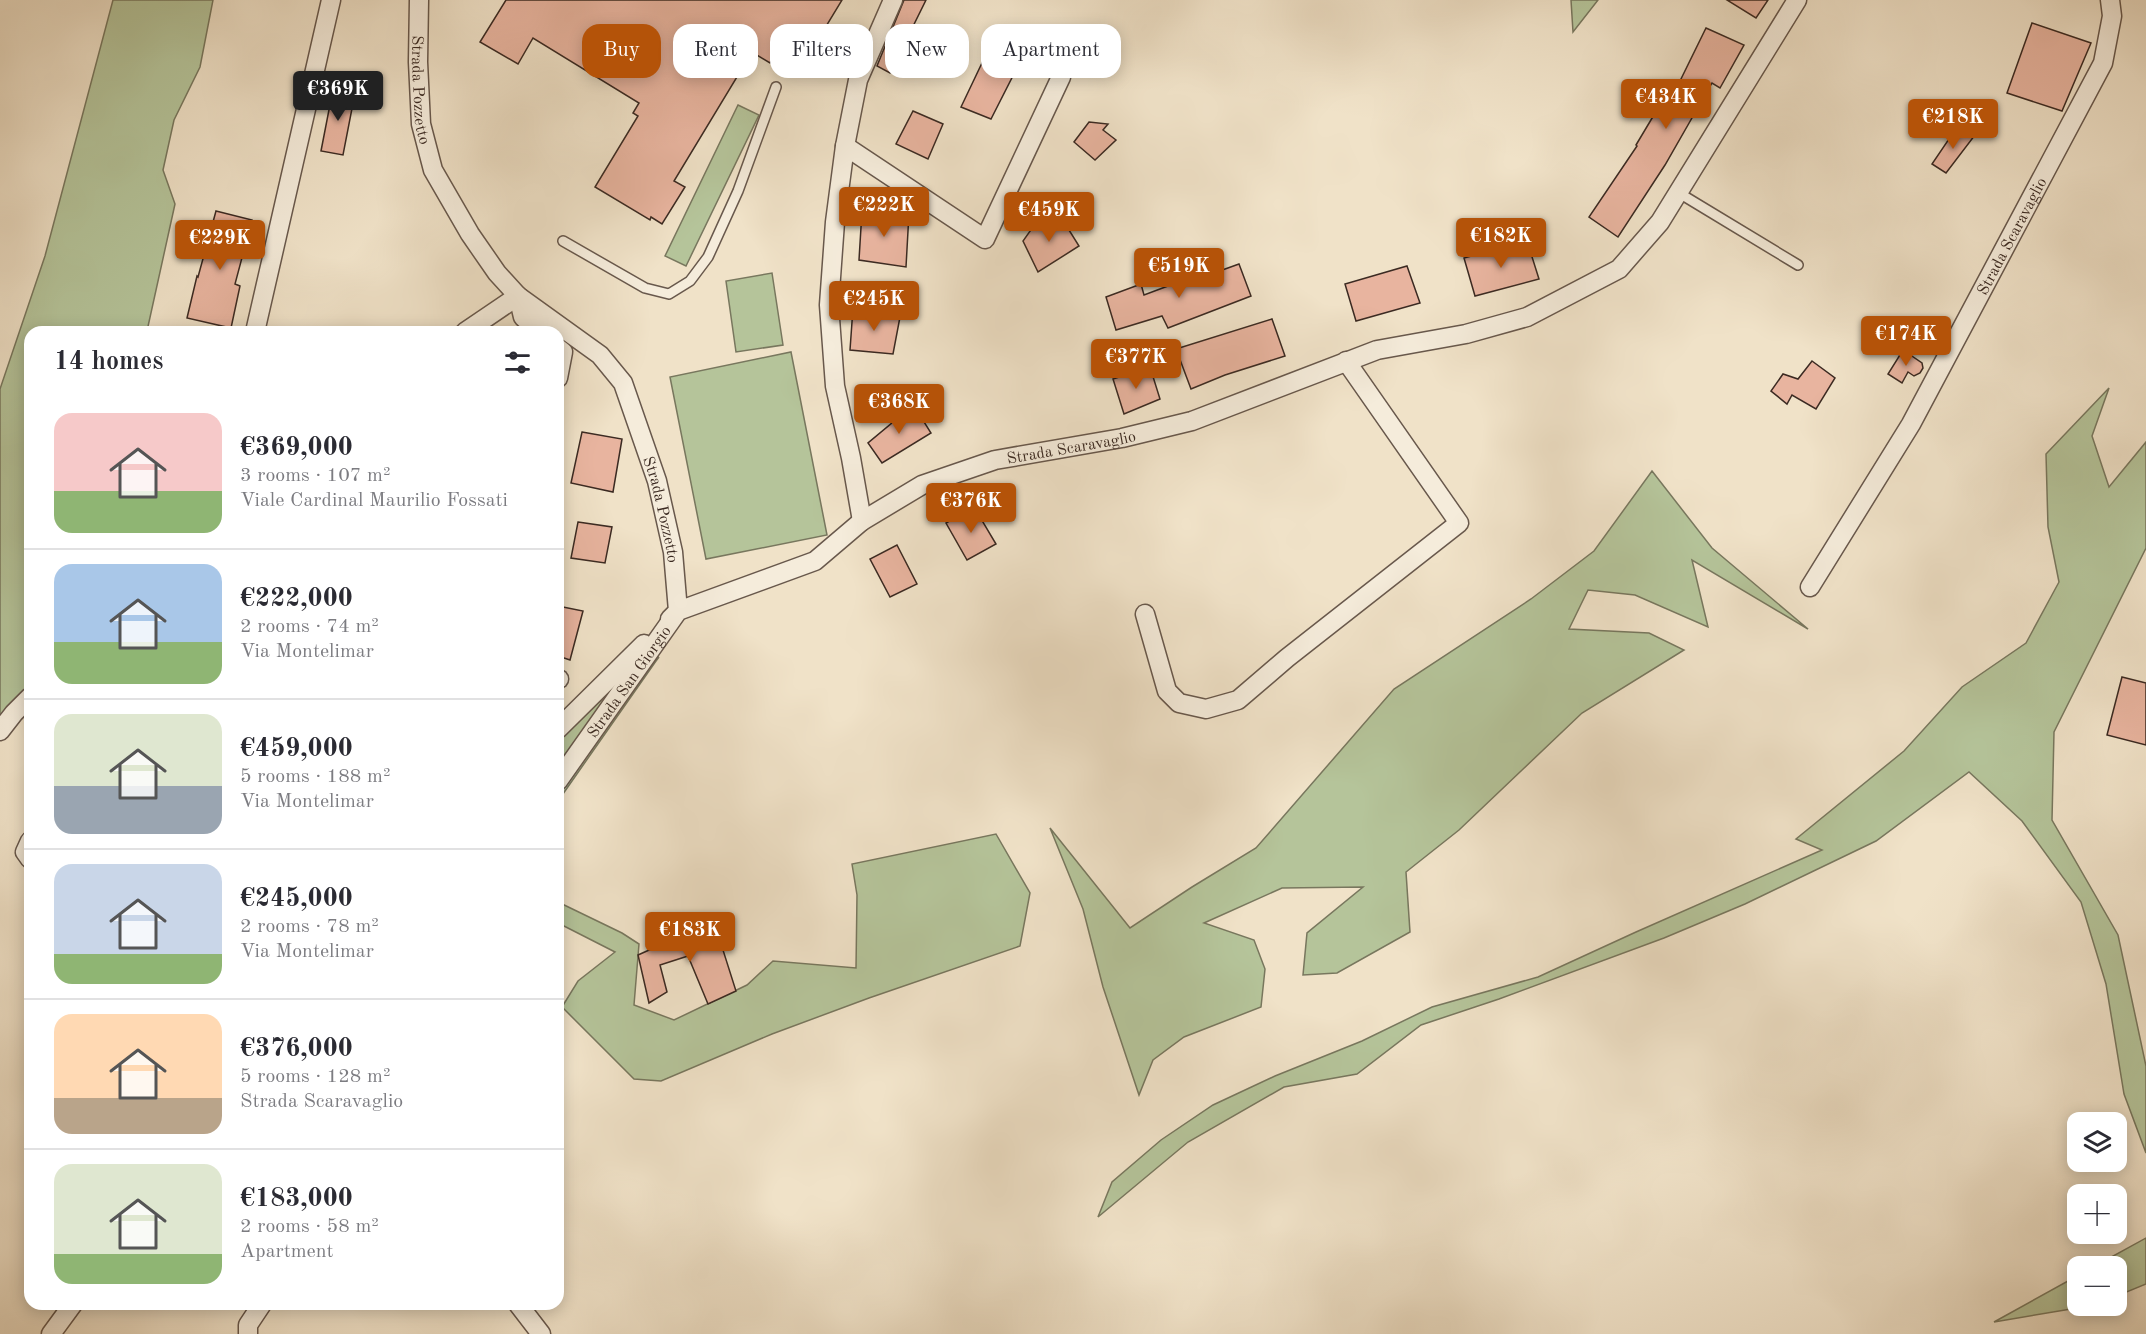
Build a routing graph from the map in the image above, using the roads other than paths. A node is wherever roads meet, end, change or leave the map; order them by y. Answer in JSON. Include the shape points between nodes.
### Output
{"nodes":[{"id":1,"x":331,"y":0,"type":"edge"},
{"id":2,"x":419,"y":0,"type":"edge"},
{"id":3,"x":893,"y":0,"type":"edge"},
{"id":4,"x":1797,"y":0,"type":"edge"},
{"id":5,"x":2110,"y":0,"type":"edge"},
{"id":6,"x":1061,"y":78,"type":"edge"},
{"id":7,"x":776,"y":87,"type":"dead end"},
{"id":8,"x":845,"y":146,"type":"junction"},
{"id":9,"x":1679,"y":193,"type":"junction"},
{"id":10,"x":562,"y":241,"type":"dead end"},
{"id":11,"x":1798,"y":265,"type":"dead end"},
{"id":12,"x":518,"y":296,"type":"junction"},
{"id":13,"x":256,"y":326,"type":"edge"},
{"id":14,"x":474,"y":326,"type":"edge"},
{"id":15,"x":533,"y":326,"type":"edge"},
{"id":16,"x":560,"y":326,"type":"edge"},
{"id":17,"x":564,"y":329,"type":"edge"},
{"id":18,"x":1346,"y":361,"type":"junction"},
{"id":19,"x":862,"y":521,"type":"junction"},
{"id":20,"x":1810,"y":587,"type":"dead end"},
{"id":21,"x":678,"y":611,"type":"junction"},
{"id":22,"x":1145,"y":614,"type":"dead end"},
{"id":23,"x":24,"y":703,"type":"edge"},
{"id":24,"x":564,"y":723,"type":"edge"},
{"id":25,"x":0,"y":731,"type":"edge"},
{"id":26,"x":564,"y":772,"type":"edge"},
{"id":27,"x":69,"y":1310,"type":"edge"},
{"id":28,"x":258,"y":1310,"type":"edge"},
{"id":29,"x":523,"y":1310,"type":"edge"},
{"id":30,"x":51,"y":1334,"type":"edge"},
{"id":31,"x":248,"y":1334,"type":"edge"},
{"id":32,"x":541,"y":1334,"type":"edge"}],
"edges":[{"from":1,"to":13,"type":"street"},
{"from":2,"to":12,"type":"street","name":"Strada Pozzetto","via":[[422,124],[433,170],[496,273]]},
{"from":3,"to":8,"type":"street","via":[[858,80]]},
{"from":4,"to":9,"type":"street","name":"Strada Scaravaglio"},
{"from":5,"to":20,"type":"street","name":"Strada Scaravaglio","via":[[2112,16],[2103,63],[1911,424]]},
{"from":6,"to":8,"type":"street","via":[[985,239]]},
{"from":7,"to":10,"type":"lane","via":[[734,200],[708,257],[690,281],[669,294],[645,288]]},
{"from":8,"to":19,"type":"street","via":[[829,305],[835,386]]},
{"from":9,"to":11,"type":"lane"},
{"from":9,"to":18,"type":"street","name":"Strada Scaravaglio","via":[[1660,222],[1619,269],[1578,292],[1527,317],[1466,334],[1377,350]]},
{"from":12,"to":14,"type":"street"},
{"from":12,"to":15,"type":"street","name":"Strada Pozzetto","via":[[523,317]]},
{"from":12,"to":16,"type":"street","name":"Strada Pozzetto"},
{"from":17,"to":21,"type":"street","name":"Strada Pozzetto","via":[[600,355],[623,383],[657,481],[673,552]]},
{"from":18,"to":19,"type":"street","name":"Strada Scaravaglio","via":[[1192,421],[1122,438],[995,460],[922,485]]},
{"from":18,"to":22,"type":"street","via":[[1459,523],[1238,700],[1206,709],[1179,703],[1167,691]]},
{"from":19,"to":21,"type":"street","name":"Strada Scaravaglio","via":[[815,561]]},
{"from":21,"to":24,"type":"street"},
{"from":21,"to":26,"type":"street","name":"Strada San Giorgio"},
{"from":23,"to":25,"type":"street"},
{"from":27,"to":30,"type":"street"},
{"from":28,"to":31,"type":"street","via":[[248,1325]]},
{"from":29,"to":32,"type":"street"}]}
